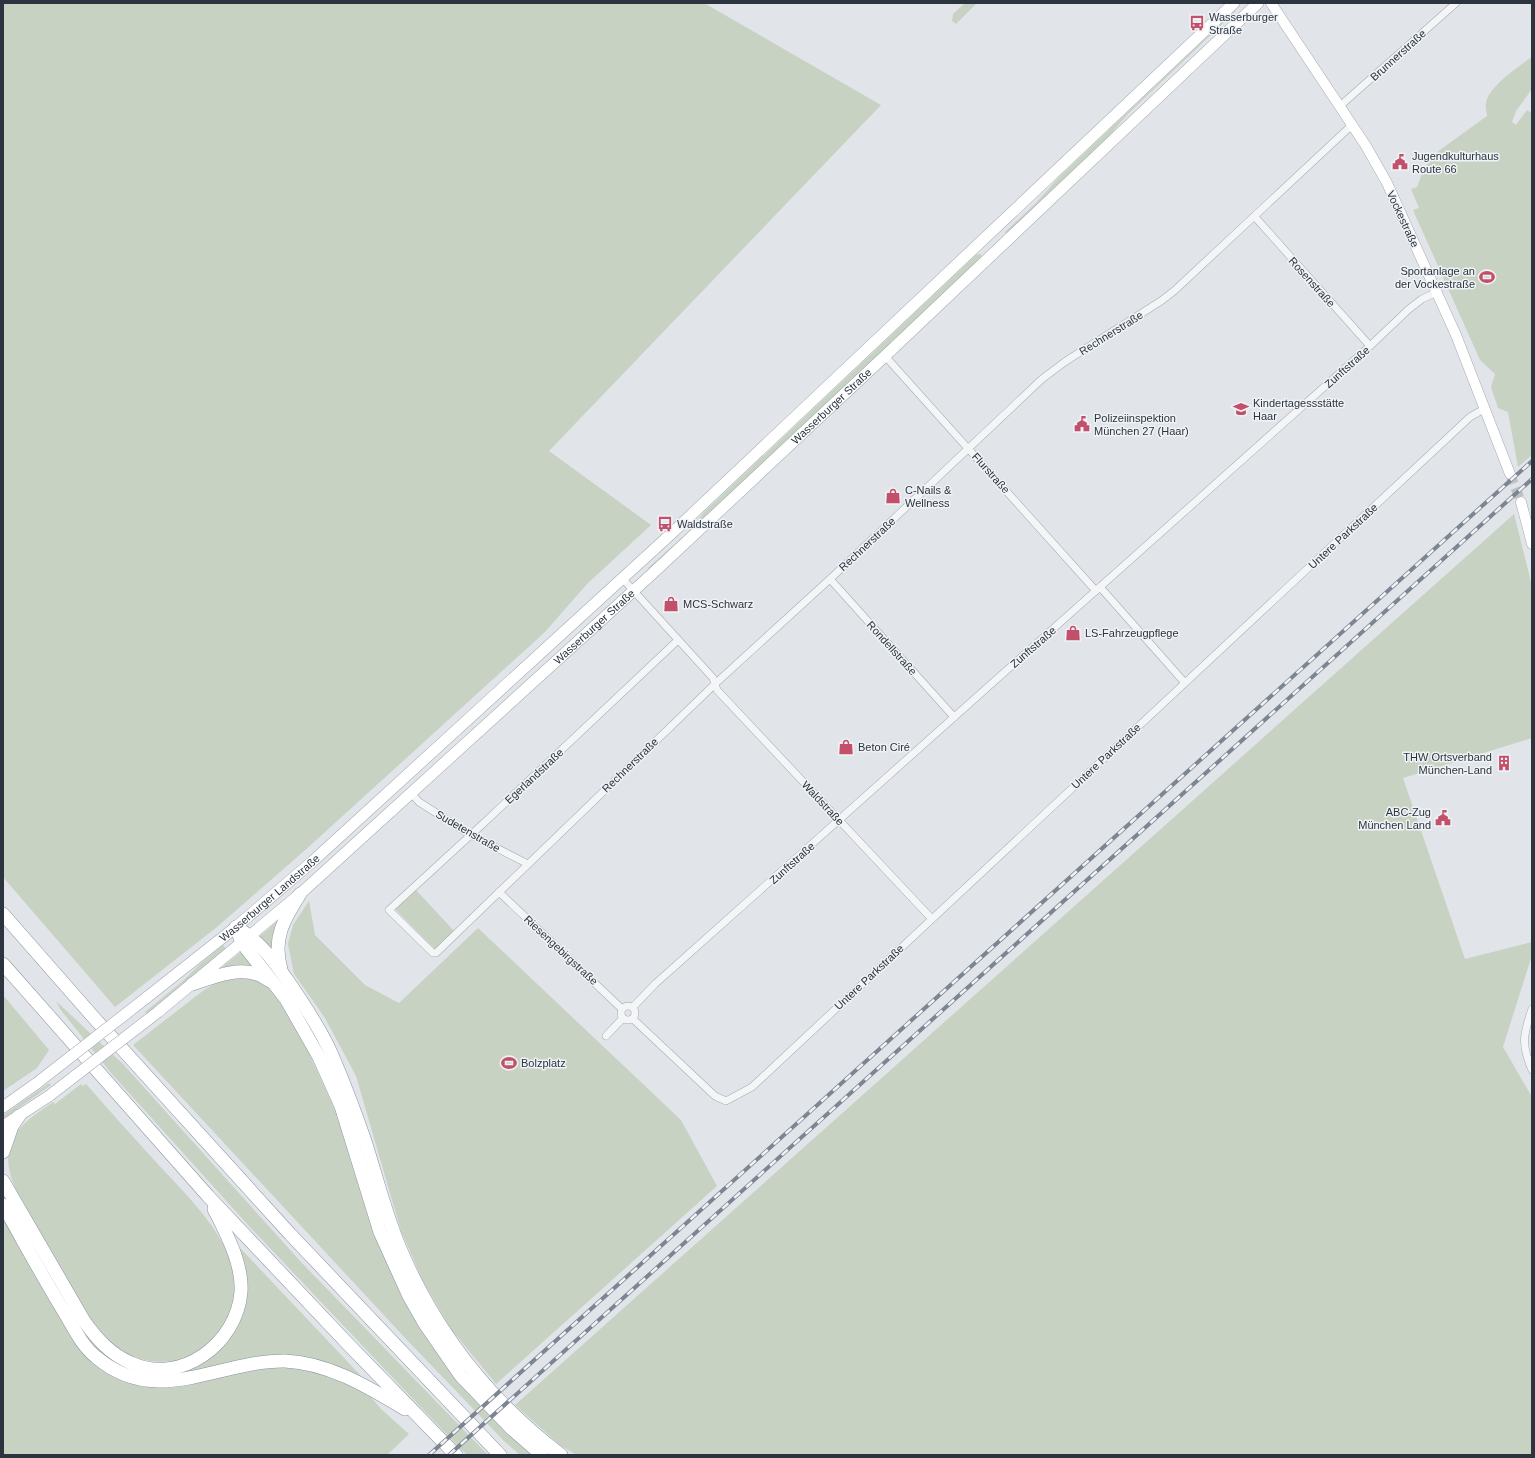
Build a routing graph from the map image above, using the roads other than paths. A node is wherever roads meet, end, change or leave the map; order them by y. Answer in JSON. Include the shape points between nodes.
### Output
{"nodes":[{"id":1,"x":1234,"y":3,"type":"edge"},
{"id":2,"x":1258,"y":3,"type":"edge"},
{"id":3,"x":1271,"y":3,"type":"edge"},
{"id":4,"x":1456,"y":3,"type":"edge"},
{"id":5,"x":1340,"y":106,"type":"junction"},
{"id":6,"x":1352,"y":125,"type":"junction"},
{"id":7,"x":1254,"y":217,"type":"junction"},
{"id":8,"x":1437,"y":292,"type":"junction"},
{"id":9,"x":1370,"y":346,"type":"junction"},
{"id":10,"x":885,"y":356,"type":"junction"},
{"id":11,"x":1484,"y":409,"type":"junction"},
{"id":12,"x":968,"y":449,"type":"junction"},
{"id":13,"x":1510,"y":474,"type":"tunnel mouth"},
{"id":14,"x":1520,"y":502,"type":"tunnel mouth"},
{"id":15,"x":1532,"y":544,"type":"edge"},
{"id":16,"x":622,"y":578,"type":"junction"},
{"id":17,"x":830,"y":578,"type":"junction"},
{"id":18,"x":1098,"y":589,"type":"junction"},
{"id":19,"x":633,"y":591,"type":"junction"},
{"id":20,"x":678,"y":640,"type":"junction"},
{"id":21,"x":716,"y":683,"type":"junction"},
{"id":22,"x":1185,"y":683,"type":"junction"},
{"id":23,"x":954,"y":717,"type":"junction"},
{"id":24,"x":389,"y":791,"type":"joint"},
{"id":25,"x":412,"y":794,"type":"junction"},
{"id":26,"x":400,"y":804,"type":"joint"},
{"id":27,"x":839,"y":820,"type":"junction"},
{"id":28,"x":471,"y":835,"type":"junction"},
{"id":29,"x":528,"y":864,"type":"junction"},
{"id":30,"x":499,"y":892,"type":"junction"},
{"id":31,"x":300,"y":894,"type":"junction"},
{"id":32,"x":3,"y":914,"type":"edge"},
{"id":33,"x":931,"y":918,"type":"junction"},
{"id":34,"x":236,"y":927,"type":"junction"},
{"id":35,"x":246,"y":939,"type":"junction"},
{"id":36,"x":436,"y":953,"type":"joint"},
{"id":37,"x":3,"y":964,"type":"edge"},
{"id":38,"x":282,"y":972,"type":"junction"},
{"id":39,"x":192,"y":984,"type":"junction"},
{"id":40,"x":275,"y":984,"type":"junction"},
{"id":41,"x":633,"y":1007,"type":"junction"},
{"id":42,"x":622,"y":1009,"type":"junction"},
{"id":43,"x":1532,"y":1009,"type":"edge"},
{"id":44,"x":623,"y":1018,"type":"junction"},
{"id":45,"x":633,"y":1019,"type":"junction"},
{"id":46,"x":606,"y":1036,"type":"dead end"},
{"id":47,"x":1532,"y":1070,"type":"edge"},
{"id":48,"x":3,"y":1107,"type":"edge"},
{"id":49,"x":19,"y":1116,"type":"junction"},
{"id":50,"x":3,"y":1126,"type":"edge"},
{"id":51,"x":3,"y":1152,"type":"edge"},
{"id":52,"x":3,"y":1181,"type":"edge"},
{"id":53,"x":208,"y":1196,"type":"junction"},
{"id":54,"x":3,"y":1205,"type":"edge"},
{"id":55,"x":420,"y":1418,"type":"junction"},
{"id":56,"x":456,"y":1455,"type":"edge"},
{"id":57,"x":500,"y":1455,"type":"edge"},
{"id":58,"x":542,"y":1455,"type":"edge"},
{"id":59,"x":561,"y":1455,"type":"edge"}],
"edges":[{"from":1,"to":16,"type":"main road","name":"Wasserburger Straße"},
{"from":2,"to":10,"type":"main road","name":"Wasserburger Straße"},
{"from":3,"to":5,"type":"main road","name":"Vockestraße"},
{"from":4,"to":5,"type":"street","name":"Brunnerstraße"},
{"from":5,"to":6,"type":"main road","name":"Vockestraße"},
{"from":6,"to":7,"type":"street","name":"Rechnerstraße"},
{"from":6,"to":8,"type":"main road","name":"Vockestraße","via":[[1376,163]]},
{"from":7,"to":9,"type":"street","name":"Rosenstraße"},
{"from":7,"to":12,"type":"street","name":"Rechnerstraße","via":[[1161,301],[1042,379]]},
{"from":8,"to":9,"type":"street","name":"Zunftstraße","via":[[1409,308]]},
{"from":8,"to":11,"type":"main road","name":"Vockestraße"},
{"from":9,"to":18,"type":"street","name":"Zunftstraße"},
{"from":10,"to":12,"type":"street","name":"Flurstraße"},
{"from":10,"to":19,"type":"main road","name":"Wasserburger Straße"},
{"from":11,"to":13,"type":"main road","name":"Vockestraße"},
{"from":11,"to":22,"type":"street","name":"Untere Parkstraße","via":[[1470,417]]},
{"from":12,"to":17,"type":"street","name":"Rechnerstraße"},
{"from":12,"to":18,"type":"street","name":"Flurstraße"},
{"from":14,"to":15,"type":"main road"},
{"from":16,"to":19,"type":"street","name":"Waldstraße"},
{"from":16,"to":24,"type":"main road","name":"Wasserburger Straße"},
{"from":17,"to":21,"type":"street","name":"Rechnerstraße"},
{"from":17,"to":23,"type":"street","name":"Rondellstraße"},
{"from":18,"to":22,"type":"street","name":"Flurstraße"},
{"from":18,"to":23,"type":"street","name":"Zunftstraße"},
{"from":19,"to":20,"type":"street","name":"Waldstraße"},
{"from":19,"to":25,"type":"main road","name":"Wasserburger Straße"},
{"from":20,"to":21,"type":"street","name":"Waldstraße"},
{"from":20,"to":28,"type":"street","name":"Egerlandstraße"},
{"from":21,"to":27,"type":"street","name":"Waldstraße","via":[[718,690]]},
{"from":21,"to":29,"type":"street","name":"Rechnerstraße"},
{"from":22,"to":33,"type":"street","name":"Untere Parkstraße"},
{"from":23,"to":27,"type":"street","name":"Zunftstraße"},
{"from":24,"to":34,"type":"main road","name":"Wasserburger Landstraße"},
{"from":25,"to":26,"type":"main road","name":"Wasserburger Straße"},
{"from":25,"to":28,"type":"street","name":"Sudetenstraße","via":[[419,802]]},
{"from":26,"to":31,"type":"main road","name":"Wasserburger Landstraße"},
{"from":27,"to":33,"type":"street","name":"Waldstraße"},
{"from":27,"to":41,"type":"street","name":"Zunftstraße","via":[[655,984]]},
{"from":28,"to":29,"type":"street","name":"Sudetenstraße"},
{"from":28,"to":36,"type":"street","name":"Egerlandstraße","via":[[389,910],[433,953]]},
{"from":29,"to":30,"type":"street","name":"Rechnerstraße"},
{"from":30,"to":36,"type":"street","name":"Rechnerstraße"},
{"from":30,"to":42,"type":"street","name":"Riesengebirgstraße"},
{"from":31,"to":35,"type":"main road","name":"Wasserburger Landstraße"},
{"from":31,"to":38,"type":"highway","via":[[283,923],[278,939]]},
{"from":32,"to":57,"type":"highway","via":[[290,1234]]},
{"from":33,"to":45,"type":"street","name":"Untere Parkstraße","via":[[752,1087],[726,1101],[715,1096]]},
{"from":34,"to":35,"type":"highway"},
{"from":34,"to":48,"type":"main road","name":"Wasserburger Landstraße","bridge":true,"via":[[38,1083]]},
{"from":35,"to":38,"type":"highway","via":[[261,946]]},
{"from":35,"to":39,"type":"main road","name":"Wasserburger Landstraße"},
{"from":35,"to":40,"type":"highway"},
{"from":37,"to":53,"type":"highway"},
{"from":38,"to":59,"type":"highway","via":[[312,1017],[332,1054],[365,1141],[391,1225],[418,1288],[471,1369],[500,1403]]},
{"from":39,"to":40,"type":"highway","via":[[214,977],[247,972],[258,974]]},
{"from":39,"to":49,"type":"main road","name":"Wasserburger Landstraße","bridge":true,"via":[[49,1096]]},
{"from":40,"to":58,"type":"highway","via":[[319,1057],[341,1106],[380,1232],[409,1296],[461,1376],[511,1428]]},
{"from":41,"to":42,"type":"street","via":[[627,1006]]},
{"from":41,"to":45,"type":"street","via":[[636,1013]]},
{"from":42,"to":44,"type":"street"},
{"from":43,"to":47,"type":"street","via":[[1524,1034],[1524,1044]]},
{"from":44,"to":45,"type":"street","via":[[628,1021]]},
{"from":44,"to":46,"type":"street"},
{"from":49,"to":50,"type":"main road"},
{"from":49,"to":51,"type":"highway","via":[[12,1126]]},
{"from":52,"to":53,"type":"highway","via":[[94,1335],[121,1358],[149,1368],[170,1368],[196,1360],[214,1348],[234,1320],[241,1292],[239,1269]]},
{"from":53,"to":55,"type":"highway"},
{"from":54,"to":55,"type":"highway","via":[[86,1347],[117,1371],[141,1380],[171,1381],[259,1363],[285,1361],[313,1365],[339,1373]]},
{"from":55,"to":56,"type":"highway"}]}
